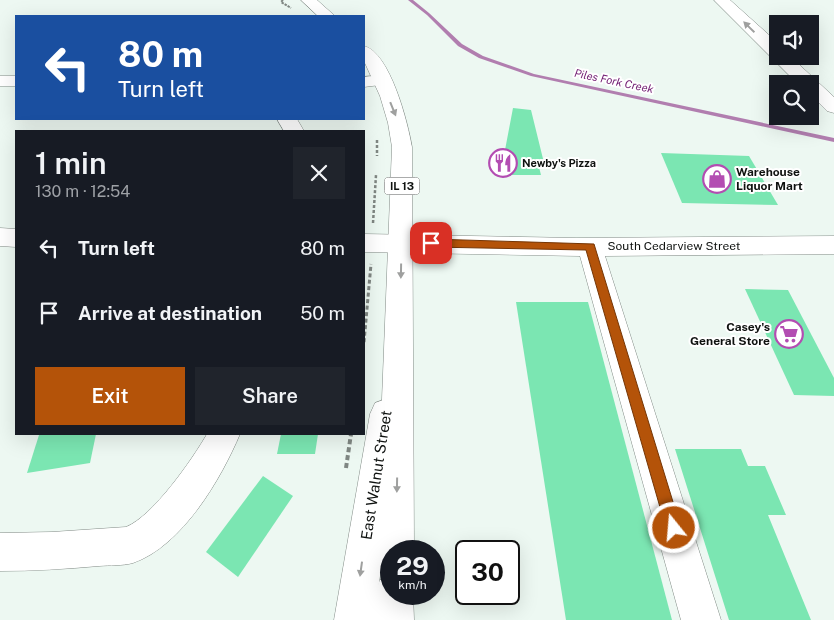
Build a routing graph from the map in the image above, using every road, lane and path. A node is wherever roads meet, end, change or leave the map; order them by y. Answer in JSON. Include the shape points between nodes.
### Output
{"nodes":[{"id":1,"x":308,"y":0,"type":"edge"},
{"id":2,"x":721,"y":0,"type":"edge"},
{"id":3,"x":326,"y":15,"type":"edge"},
{"id":4,"x":769,"y":45,"type":"edge"},
{"id":5,"x":365,"y":52,"type":"edge"},
{"id":6,"x":790,"y":65,"type":"edge"},
{"id":7,"x":800,"y":75,"type":"edge"},
{"id":8,"x":0,"y":81,"type":"edge"},
{"id":9,"x":15,"y":81,"type":"edge"},
{"id":10,"x":373,"y":81,"type":"edge"},
{"id":11,"x":819,"y":93,"type":"edge"},
{"id":12,"x":834,"y":107,"type":"edge"},
{"id":13,"x":376,"y":139,"type":"dead end"},
{"id":14,"x":377,"y":158,"type":"dead end"},
{"id":15,"x":377,"y":168,"type":"dead end"},
{"id":16,"x":0,"y":237,"type":"edge"},
{"id":17,"x":15,"y":238,"type":"edge"},
{"id":18,"x":368,"y":243,"type":"edge"},
{"id":19,"x":402,"y":243,"type":"junction"},
{"id":20,"x":834,"y":245,"type":"edge"},
{"id":21,"x":590,"y":246,"type":"junction"},
{"id":22,"x":400,"y":331,"type":"junction"},
{"id":23,"x":365,"y":334,"type":"edge"},
{"id":24,"x":223,"y":435,"type":"edge"},
{"id":25,"x":395,"y":540,"type":"edge"},
{"id":26,"x":0,"y":552,"type":"edge"},
{"id":27,"x":394,"y":605,"type":"edge"},
{"id":28,"x":354,"y":620,"type":"edge"},
{"id":29,"x":394,"y":620,"type":"edge"},
{"id":30,"x":701,"y":620,"type":"edge"}],
"edges":[{"from":1,"to":3,"type":"main road"},
{"from":4,"to":2,"type":"main road","one_way":true},
{"from":5,"to":10,"type":"main road","name":"East Walnut Street","number":"IL 13","via":[[370,57]]},
{"from":6,"to":7,"type":"main road"},
{"from":8,"to":9,"type":"main road"},
{"from":10,"to":19,"type":"main road","name":"East Walnut Street","number":"IL 13","one_way":true,"via":[[397,117],[402,147]]},
{"from":11,"to":12,"type":"main road"},
{"from":13,"to":14,"type":"path"},
{"from":15,"to":18,"type":"path"},
{"from":16,"to":17,"type":"main road"},
{"from":18,"to":19,"type":"main road","name":"South Cedarview Street"},
{"from":18,"to":23,"type":"path"},
{"from":19,"to":21,"type":"main road","name":"South Cedarview Street"},
{"from":19,"to":22,"type":"main road","name":"East Walnut Street","number":"IL 13","one_way":true},
{"from":20,"to":21,"type":"main road","name":"South Cedarview Street"},
{"from":21,"to":30,"type":"main road"},
{"from":22,"to":25,"type":"main road","name":"East Walnut Street","number":"IL 13","one_way":true},
{"from":22,"to":28,"type":"main road","name":"East Walnut Street","one_way":true},
{"from":24,"to":26,"type":"main road","via":[[197,480],[163,522],[134,544],[39,553]]},
{"from":27,"to":29,"type":"main road"}]}
